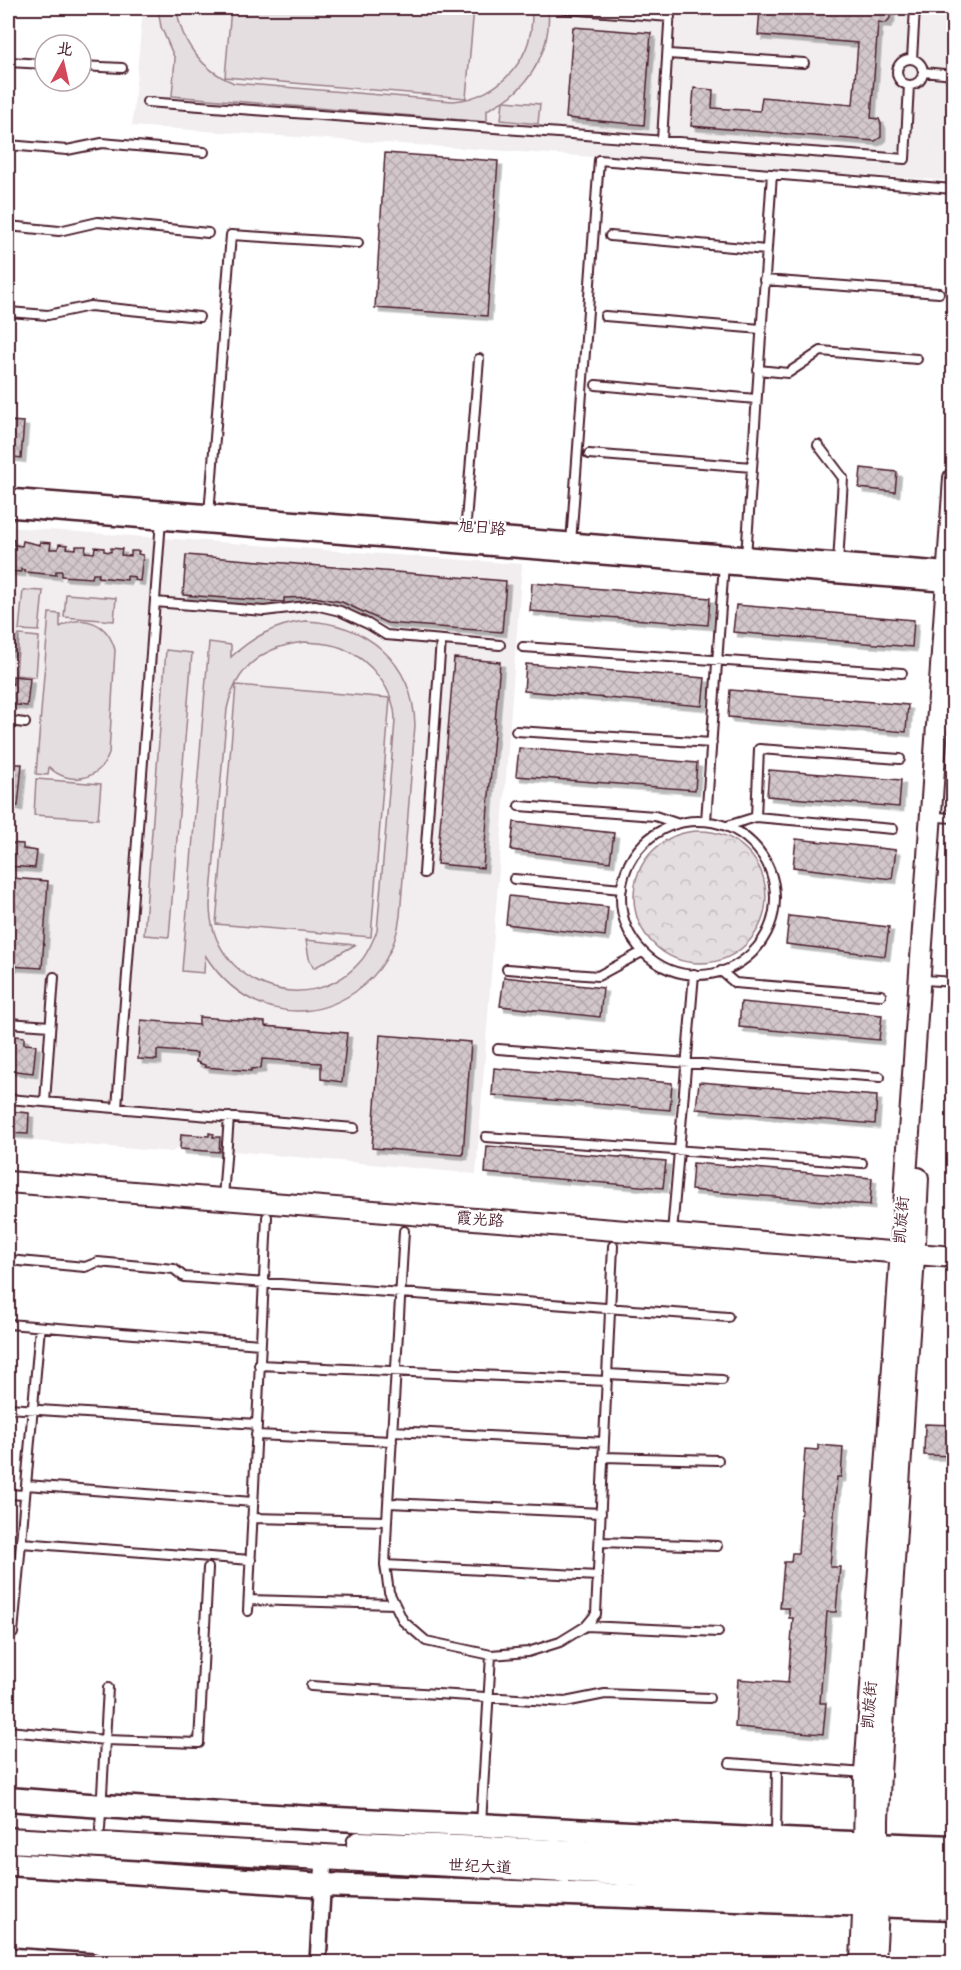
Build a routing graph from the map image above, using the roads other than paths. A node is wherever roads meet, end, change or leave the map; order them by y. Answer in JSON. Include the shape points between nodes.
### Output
{"nodes":[{"id":1,"x":670,"y":8,"type":"edge"},
{"id":2,"x":915,"y":8,"type":"edge"},
{"id":3,"x":566,"y":9,"type":"dead end"},
{"id":4,"x":670,"y":17,"type":"junction"},
{"id":5,"x":668,"y":54,"type":"junction"},
{"id":6,"x":912,"y":59,"type":"junction"},
{"id":7,"x":8,"y":62,"type":"edge"},
{"id":8,"x":33,"y":63,"type":"edge"},
{"id":9,"x":804,"y":63,"type":"dead end"},
{"id":10,"x":93,"y":67,"type":"edge"},
{"id":11,"x":122,"y":68,"type":"dead end"},
{"id":12,"x":923,"y":72,"type":"junction"},
{"id":13,"x":954,"y":75,"type":"edge"},
{"id":14,"x":909,"y":86,"type":"junction"},
{"id":15,"x":147,"y":102,"type":"dead end"},
{"id":16,"x":662,"y":140,"type":"junction"},
{"id":17,"x":8,"y":145,"type":"edge"},
{"id":18,"x":204,"y":152,"type":"dead end"},
{"id":19,"x":772,"y":174,"type":"junction"},
{"id":20,"x":953,"y":189,"type":"edge"},
{"id":21,"x":8,"y":226,"type":"edge"},
{"id":22,"x":208,"y":233,"type":"dead end"},
{"id":23,"x":610,"y":236,"type":"dead end"},
{"id":24,"x":358,"y":243,"type":"dead end"},
{"id":25,"x":766,"y":250,"type":"junction"},
{"id":26,"x":764,"y":280,"type":"junction"},
{"id":27,"x":939,"y":294,"type":"dead end"},
{"id":28,"x":8,"y":312,"type":"edge"},
{"id":29,"x":605,"y":316,"type":"dead end"},
{"id":30,"x":199,"y":317,"type":"dead end"},
{"id":31,"x":761,"y":328,"type":"junction"},
{"id":32,"x":917,"y":358,"type":"dead end"},
{"id":33,"x":479,"y":359,"type":"dead end"},
{"id":34,"x":758,"y":370,"type":"junction"},
{"id":35,"x":597,"y":385,"type":"dead end"},
{"id":36,"x":756,"y":399,"type":"junction"},
{"id":37,"x":818,"y":445,"type":"dead end"},
{"id":38,"x":589,"y":454,"type":"dead end"},
{"id":39,"x":752,"y":467,"type":"junction"},
{"id":40,"x":954,"y":478,"type":"edge"},
{"id":41,"x":8,"y":497,"type":"edge"},
{"id":42,"x":8,"y":509,"type":"edge"},
{"id":43,"x":161,"y":515,"type":"junction"},
{"id":44,"x":208,"y":519,"type":"junction"},
{"id":45,"x":465,"y":539,"type":"junction"},
{"id":46,"x":571,"y":547,"type":"junction"},
{"id":47,"x":724,"y":559,"type":"junction"},
{"id":48,"x":746,"y":561,"type":"junction"},
{"id":49,"x":838,"y":568,"type":"junction"},
{"id":50,"x":950,"y":577,"type":"edge"},
{"id":51,"x":155,"y":602,"type":"junction"},
{"id":52,"x":954,"y":619,"type":"edge"},
{"id":53,"x":441,"y":640,"type":"junction"},
{"id":54,"x":500,"y":645,"type":"dead end"},
{"id":55,"x":523,"y":647,"type":"dead end"},
{"id":56,"x":717,"y":660,"type":"junction"},
{"id":57,"x":902,"y":673,"type":"dead end"},
{"id":58,"x":8,"y":721,"type":"edge"},
{"id":59,"x":25,"y":723,"type":"dead end"},
{"id":60,"x":516,"y":731,"type":"dead end"},
{"id":61,"x":712,"y":744,"type":"junction"},
{"id":62,"x":900,"y":759,"type":"dead end"},
{"id":63,"x":519,"y":806,"type":"dead end"},
{"id":64,"x":756,"y":817,"type":"junction"},
{"id":65,"x":945,"y":817,"type":"edge"},
{"id":66,"x":706,"y":821,"type":"junction"},
{"id":67,"x":676,"y":823,"type":"junction"},
{"id":68,"x":726,"y":826,"type":"junction"},
{"id":69,"x":893,"y":829,"type":"dead end"},
{"id":70,"x":424,"y":873,"type":"dead end"},
{"id":71,"x":514,"y":879,"type":"dead end"},
{"id":72,"x":622,"y":889,"type":"junction"},
{"id":73,"x":642,"y":952,"type":"junction"},
{"id":74,"x":507,"y":969,"type":"dead end"},
{"id":75,"x":721,"y":971,"type":"junction"},
{"id":76,"x":694,"y":974,"type":"junction"},
{"id":77,"x":54,"y":977,"type":"dead end"},
{"id":78,"x":925,"y":980,"type":"junction"},
{"id":79,"x":954,"y":982,"type":"edge"},
{"id":80,"x":881,"y":995,"type":"dead end"},
{"id":81,"x":8,"y":1023,"type":"edge"},
{"id":82,"x":51,"y":1026,"type":"junction"},
{"id":83,"x":498,"y":1048,"type":"dead end"},
{"id":84,"x":687,"y":1063,"type":"junction"},
{"id":85,"x":880,"y":1077,"type":"dead end"},
{"id":86,"x":8,"y":1099,"type":"edge"},
{"id":87,"x":45,"y":1102,"type":"junction"},
{"id":88,"x":117,"y":1108,"type":"junction"},
{"id":89,"x":229,"y":1117,"type":"junction"},
{"id":90,"x":354,"y":1128,"type":"dead end"},
{"id":91,"x":486,"y":1137,"type":"dead end"},
{"id":92,"x":679,"y":1151,"type":"junction"},
{"id":93,"x":862,"y":1163,"type":"dead end"},
{"id":94,"x":8,"y":1173,"type":"edge"},
{"id":95,"x":8,"y":1182,"type":"edge"},
{"id":96,"x":224,"y":1194,"type":"junction"},
{"id":97,"x":267,"y":1217,"type":"dead end"},
{"id":98,"x":672,"y":1230,"type":"junction"},
{"id":99,"x":405,"y":1231,"type":"dead end"},
{"id":100,"x":613,"y":1246,"type":"dead end"},
{"id":101,"x":954,"y":1246,"type":"edge"},
{"id":102,"x":908,"y":1247,"type":"junction"},
{"id":103,"x":954,"y":1257,"type":"edge"},
{"id":104,"x":8,"y":1260,"type":"edge"},
{"id":105,"x":263,"y":1283,"type":"junction"},
{"id":106,"x":401,"y":1294,"type":"junction"},
{"id":107,"x":611,"y":1309,"type":"junction"},
{"id":108,"x":728,"y":1317,"type":"dead end"},
{"id":109,"x":8,"y":1324,"type":"edge"},
{"id":110,"x":40,"y":1327,"type":"junction"},
{"id":111,"x":260,"y":1344,"type":"junction"},
{"id":112,"x":259,"y":1365,"type":"junction"},
{"id":113,"x":396,"y":1372,"type":"junction"},
{"id":114,"x":607,"y":1377,"type":"junction"},
{"id":115,"x":722,"y":1380,"type":"dead end"},
{"id":116,"x":8,"y":1408,"type":"edge"},
{"id":117,"x":32,"y":1410,"type":"junction"},
{"id":118,"x":257,"y":1424,"type":"junction"},
{"id":119,"x":393,"y":1431,"type":"junction"},
{"id":120,"x":256,"y":1435,"type":"junction"},
{"id":121,"x":392,"y":1441,"type":"junction"},
{"id":122,"x":604,"y":1442,"type":"junction"},
{"id":123,"x":603,"y":1457,"type":"junction"},
{"id":124,"x":718,"y":1460,"type":"dead end"},
{"id":125,"x":26,"y":1485,"type":"junction"},
{"id":126,"x":8,"y":1494,"type":"edge"},
{"id":127,"x":25,"y":1495,"type":"junction"},
{"id":128,"x":253,"y":1502,"type":"junction"},
{"id":129,"x":389,"y":1503,"type":"junction"},
{"id":130,"x":601,"y":1513,"type":"junction"},
{"id":131,"x":252,"y":1518,"type":"junction"},
{"id":132,"x":387,"y":1521,"type":"junction"},
{"id":133,"x":600,"y":1542,"type":"junction"},
{"id":134,"x":21,"y":1543,"type":"junction"},
{"id":135,"x":717,"y":1546,"type":"dead end"},
{"id":136,"x":251,"y":1560,"type":"junction"},
{"id":137,"x":8,"y":1562,"type":"edge"},
{"id":138,"x":19,"y":1563,"type":"junction"},
{"id":139,"x":385,"y":1565,"type":"junction"},
{"id":140,"x":208,"y":1568,"type":"dead end"},
{"id":141,"x":598,"y":1576,"type":"junction"},
{"id":142,"x":249,"y":1600,"type":"junction"},
{"id":143,"x":395,"y":1604,"type":"junction"},
{"id":144,"x":248,"y":1611,"type":"dead end"},
{"id":145,"x":586,"y":1626,"type":"junction"},
{"id":146,"x":718,"y":1632,"type":"dead end"},
{"id":147,"x":8,"y":1633,"type":"edge"},
{"id":148,"x":491,"y":1655,"type":"junction"},
{"id":149,"x":311,"y":1686,"type":"dead end"},
{"id":150,"x":108,"y":1688,"type":"dead end"},
{"id":151,"x":488,"y":1696,"type":"junction"},
{"id":152,"x":709,"y":1698,"type":"dead end"},
{"id":153,"x":8,"y":1731,"type":"edge"},
{"id":154,"x":105,"y":1740,"type":"junction"},
{"id":155,"x":730,"y":1763,"type":"dead end"},
{"id":156,"x":777,"y":1767,"type":"junction"},
{"id":157,"x":865,"y":1773,"type":"junction"},
{"id":158,"x":8,"y":1799,"type":"edge"},
{"id":159,"x":100,"y":1818,"type":"junction"},
{"id":160,"x":8,"y":1823,"type":"edge"},
{"id":161,"x":481,"y":1826,"type":"junction"},
{"id":162,"x":8,"y":1840,"type":"edge"},
{"id":163,"x":776,"y":1840,"type":"junction"},
{"id":164,"x":954,"y":1847,"type":"edge"},
{"id":165,"x":324,"y":1858,"type":"junction"},
{"id":166,"x":8,"y":1864,"type":"edge"},
{"id":167,"x":954,"y":1868,"type":"edge"},
{"id":168,"x":871,"y":1876,"type":"junction"},
{"id":169,"x":323,"y":1885,"type":"junction"},
{"id":170,"x":954,"y":1892,"type":"edge"},
{"id":171,"x":954,"y":1908,"type":"edge"},
{"id":172,"x":8,"y":1956,"type":"edge"},
{"id":173,"x":93,"y":1962,"type":"edge"},
{"id":174,"x":318,"y":1962,"type":"edge"},
{"id":175,"x":861,"y":1962,"type":"edge"},
{"id":176,"x":875,"y":1962,"type":"edge"}],
"edges":[{"from":1,"to":4,"type":"lane"},
{"from":2,"to":6,"type":"lane"},
{"from":3,"to":4,"type":"lane"},
{"from":4,"to":5,"type":"lane"},
{"from":5,"to":9,"type":"lane"},
{"from":5,"to":16,"type":"lane"},
{"from":6,"to":12,"type":"lane"},
{"from":6,"to":14,"type":"lane","via":[[901,63],[897,70],[899,79]]},
{"from":7,"to":8,"type":"lane"},
{"from":10,"to":11,"type":"lane"},
{"from":12,"to":13,"type":"lane"},
{"from":12,"to":14,"type":"lane","via":[[917,84]]},
{"from":14,"to":16,"type":"lane","via":[[905,159]]},
{"from":15,"to":16,"type":"lane"},
{"from":17,"to":18,"type":"lane","via":[[67,150],[102,143]]},
{"from":19,"to":20,"type":"lane"},
{"from":19,"to":25,"type":"lane"},
{"from":19,"to":46,"type":"lane","via":[[599,160]]},
{"from":21,"to":22,"type":"lane","via":[[59,231],[98,222]]},
{"from":23,"to":25,"type":"lane"},
{"from":24,"to":44,"type":"lane","via":[[231,235]]},
{"from":25,"to":26,"type":"lane"},
{"from":26,"to":27,"type":"lane"},
{"from":26,"to":31,"type":"lane"},
{"from":28,"to":30,"type":"lane","via":[[48,315],[90,306]]},
{"from":29,"to":31,"type":"lane"},
{"from":31,"to":34,"type":"lane"},
{"from":32,"to":34,"type":"lane","via":[[821,351],[788,373]]},
{"from":33,"to":45,"type":"lane"},
{"from":34,"to":36,"type":"lane"},
{"from":35,"to":36,"type":"lane"},
{"from":36,"to":39,"type":"lane"},
{"from":37,"to":49,"type":"lane","via":[[843,478]]},
{"from":38,"to":39,"type":"lane"},
{"from":39,"to":48,"type":"lane"},
{"from":40,"to":50,"type":"street","name":"凯旋街"},
{"from":41,"to":43,"type":"street","name":"旭日路"},
{"from":42,"to":43,"type":"street","name":"旭日路"},
{"from":43,"to":44,"type":"street","name":"旭日路"},
{"from":43,"to":51,"type":"lane"},
{"from":44,"to":45,"type":"street","name":"旭日路"},
{"from":45,"to":46,"type":"street","name":"旭日路"},
{"from":46,"to":47,"type":"street","name":"旭日路"},
{"from":47,"to":48,"type":"street","name":"旭日路"},
{"from":47,"to":56,"type":"lane"},
{"from":48,"to":49,"type":"street","name":"旭日路"},
{"from":49,"to":50,"type":"street","name":"旭日路"},
{"from":50,"to":102,"type":"street","name":"凯旋街"},
{"from":51,"to":53,"type":"lane","via":[[264,611],[315,605],[340,610],[386,635]]},
{"from":51,"to":88,"type":"lane"},
{"from":52,"to":65,"type":"street","name":"凯旋街"},
{"from":53,"to":54,"type":"lane"},
{"from":53,"to":70,"type":"lane"},
{"from":55,"to":56,"type":"lane"},
{"from":56,"to":57,"type":"lane"},
{"from":56,"to":61,"type":"lane"},
{"from":58,"to":59,"type":"lane"},
{"from":60,"to":61,"type":"lane"},
{"from":61,"to":66,"type":"lane"},
{"from":62,"to":64,"type":"lane","via":[[759,749]]},
{"from":63,"to":67,"type":"lane","via":[[655,816]]},
{"from":64,"to":68,"type":"lane"},
{"from":64,"to":69,"type":"lane"},
{"from":65,"to":78,"type":"street","name":"凯旋街"},
{"from":66,"to":67,"type":"lane"},
{"from":66,"to":68,"type":"lane"},
{"from":67,"to":72,"type":"lane","via":[[652,835],[634,854],[622,878]]},
{"from":68,"to":75,"type":"lane","via":[[748,838],[764,857],[773,879],[775,904],[769,928],[756,949]]},
{"from":71,"to":72,"type":"lane"},
{"from":72,"to":73,"type":"lane","via":[[620,904],[627,930]]},
{"from":73,"to":74,"type":"lane","via":[[598,976]]},
{"from":73,"to":76,"type":"lane","via":[[664,968]]},
{"from":75,"to":76,"type":"lane"},
{"from":75,"to":80,"type":"lane","via":[[735,983]]},
{"from":76,"to":84,"type":"lane"},
{"from":77,"to":82,"type":"lane"},
{"from":78,"to":79,"type":"lane"},
{"from":78,"to":102,"type":"street","name":"凯旋街"},
{"from":81,"to":82,"type":"lane"},
{"from":82,"to":87,"type":"lane"},
{"from":83,"to":84,"type":"lane"},
{"from":84,"to":85,"type":"lane"},
{"from":84,"to":92,"type":"lane"},
{"from":86,"to":87,"type":"lane"},
{"from":87,"to":88,"type":"lane"},
{"from":88,"to":89,"type":"lane"},
{"from":89,"to":90,"type":"lane"},
{"from":89,"to":96,"type":"lane"},
{"from":91,"to":92,"type":"lane"},
{"from":92,"to":93,"type":"lane"},
{"from":92,"to":98,"type":"lane"},
{"from":94,"to":96,"type":"street","name":"霞光路"},
{"from":95,"to":96,"type":"street","name":"霞光路"},
{"from":96,"to":98,"type":"street","name":"霞光路"},
{"from":97,"to":105,"type":"lane"},
{"from":98,"to":102,"type":"street","name":"霞光路"},
{"from":99,"to":106,"type":"lane"},
{"from":100,"to":107,"type":"lane"},
{"from":101,"to":102,"type":"street","name":"霞光路"},
{"from":102,"to":103,"type":"street","name":"霞光路"},
{"from":102,"to":157,"type":"street","name":"凯旋街"},
{"from":102,"to":168,"type":"street","name":"凯旋街"},
{"from":104,"to":105,"type":"lane","via":[[85,1267],[98,1262],[174,1269],[184,1277]]},
{"from":105,"to":106,"type":"lane"},
{"from":105,"to":111,"type":"lane"},
{"from":106,"to":107,"type":"lane"},
{"from":106,"to":113,"type":"lane"},
{"from":107,"to":108,"type":"lane"},
{"from":107,"to":114,"type":"lane"},
{"from":109,"to":110,"type":"lane"},
{"from":110,"to":111,"type":"lane"},
{"from":110,"to":117,"type":"lane"},
{"from":111,"to":112,"type":"lane"},
{"from":112,"to":113,"type":"lane"},
{"from":112,"to":118,"type":"lane"},
{"from":113,"to":114,"type":"lane"},
{"from":113,"to":119,"type":"lane"},
{"from":114,"to":115,"type":"lane"},
{"from":114,"to":122,"type":"lane"},
{"from":116,"to":117,"type":"lane"},
{"from":117,"to":118,"type":"lane"},
{"from":117,"to":125,"type":"lane"},
{"from":118,"to":120,"type":"lane"},
{"from":119,"to":121,"type":"lane"},
{"from":119,"to":122,"type":"lane"},
{"from":120,"to":121,"type":"lane"},
{"from":120,"to":128,"type":"lane"},
{"from":121,"to":129,"type":"lane"},
{"from":122,"to":123,"type":"lane"},
{"from":123,"to":124,"type":"lane"},
{"from":123,"to":130,"type":"lane"},
{"from":125,"to":127,"type":"lane"},
{"from":125,"to":128,"type":"lane"},
{"from":126,"to":127,"type":"lane"},
{"from":127,"to":134,"type":"lane"},
{"from":128,"to":131,"type":"lane"},
{"from":129,"to":130,"type":"lane"},
{"from":129,"to":132,"type":"lane"},
{"from":130,"to":133,"type":"lane"},
{"from":131,"to":132,"type":"lane"},
{"from":131,"to":136,"type":"lane"},
{"from":132,"to":139,"type":"lane"},
{"from":133,"to":135,"type":"lane"},
{"from":133,"to":141,"type":"lane"},
{"from":134,"to":136,"type":"lane"},
{"from":134,"to":138,"type":"lane"},
{"from":136,"to":142,"type":"lane"},
{"from":137,"to":138,"type":"lane"},
{"from":138,"to":147,"type":"lane","via":[[13,1633]]},
{"from":139,"to":141,"type":"lane"},
{"from":139,"to":143,"type":"lane"},
{"from":140,"to":154,"type":"lane","via":[[199,1743]]},
{"from":141,"to":145,"type":"lane","via":[[596,1614]]},
{"from":142,"to":143,"type":"lane"},
{"from":142,"to":144,"type":"lane"},
{"from":143,"to":148,"type":"lane","via":[[403,1621],[426,1641]]},
{"from":145,"to":146,"type":"lane"},
{"from":145,"to":148,"type":"lane","via":[[560,1642],[528,1652]]},
{"from":148,"to":151,"type":"lane"},
{"from":149,"to":151,"type":"lane"},
{"from":150,"to":154,"type":"lane"},
{"from":151,"to":152,"type":"lane","via":[[565,1702],[605,1694]]},
{"from":151,"to":161,"type":"lane"},
{"from":153,"to":154,"type":"lane"},
{"from":154,"to":159,"type":"lane"},
{"from":155,"to":156,"type":"lane"},
{"from":156,"to":157,"type":"lane"},
{"from":156,"to":163,"type":"lane"},
{"from":157,"to":168,"type":"street","name":"凯旋街"},
{"from":158,"to":159,"type":"main road"},
{"from":159,"to":160,"type":"main road","name":"世纪大道"},
{"from":159,"to":161,"type":"main road"},
{"from":159,"to":168,"type":"main road","name":"世纪大道","via":[[336,1843]]},
{"from":161,"to":163,"type":"main road"},
{"from":162,"to":165,"type":"main road","name":"世纪大道"},
{"from":163,"to":168,"type":"main road"},
{"from":164,"to":168,"type":"main road"},
{"from":165,"to":168,"type":"main road","name":"世纪大道"},
{"from":165,"to":169,"type":"street"},
{"from":166,"to":169,"type":"main road"},
{"from":167,"to":168,"type":"main road","name":"世纪大道"},
{"from":168,"to":169,"type":"main road"},
{"from":168,"to":170,"type":"main road","name":"世纪大道"},
{"from":168,"to":171,"type":"main road"},
{"from":168,"to":175,"type":"street","name":"凯旋街"},
{"from":168,"to":176,"type":"street","name":"凯旋街"},
{"from":169,"to":174,"type":"street"},
{"from":172,"to":173,"type":"street"}]}
